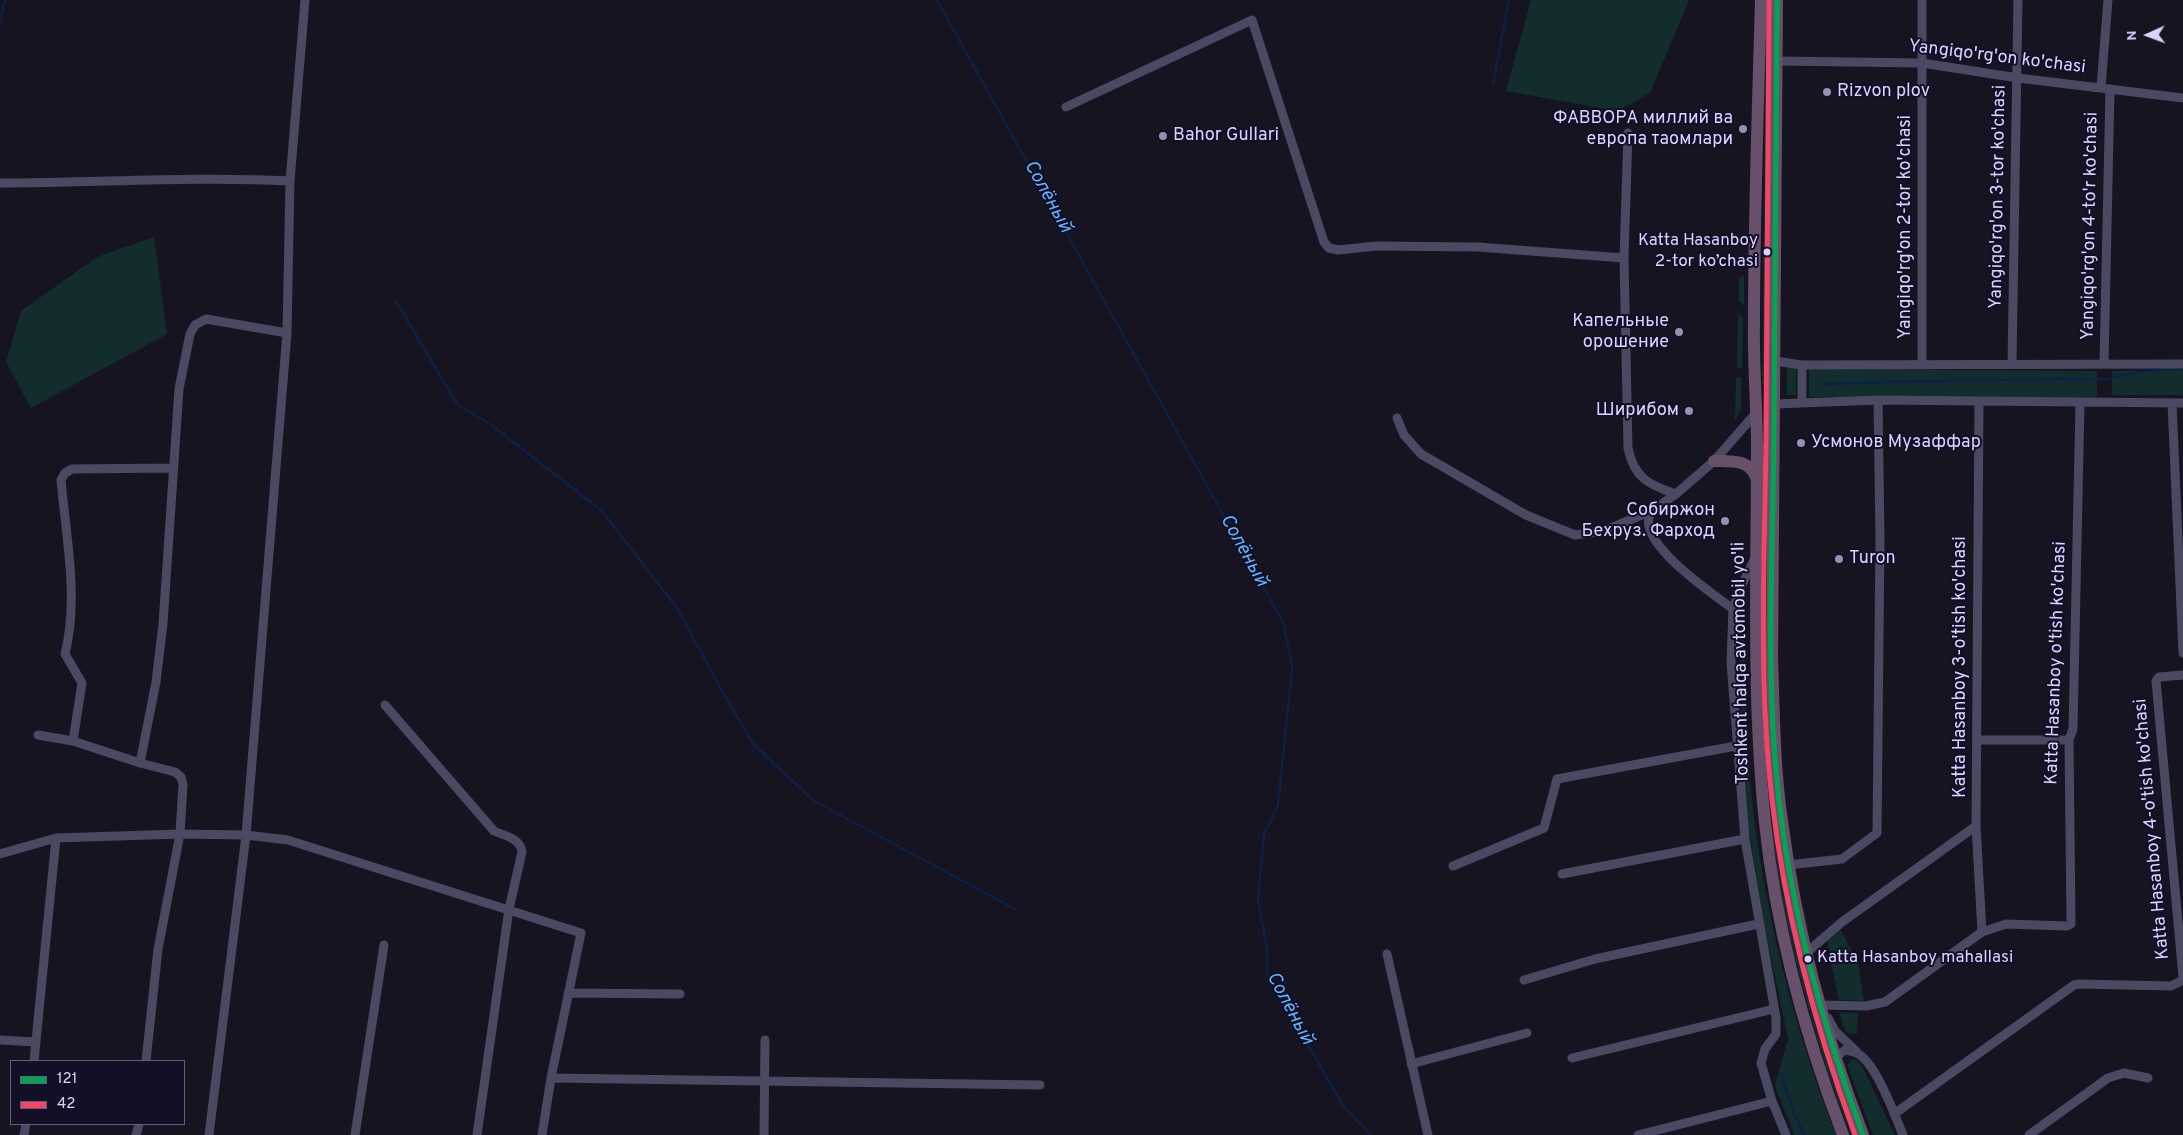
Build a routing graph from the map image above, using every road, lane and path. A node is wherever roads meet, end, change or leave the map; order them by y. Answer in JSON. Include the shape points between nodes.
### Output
{"nodes":[{"id":1,"x":305,"y":0,"type":"edge"},
{"id":2,"x":1760,"y":0,"type":"edge"},
{"id":3,"x":1777,"y":0,"type":"edge"},
{"id":4,"x":1922,"y":0,"type":"edge"},
{"id":5,"x":2018,"y":0,"type":"edge"},
{"id":6,"x":2108,"y":0,"type":"edge"},
{"id":7,"x":1777,"y":61,"type":"junction"},
{"id":8,"x":1922,"y":62,"type":"junction"},
{"id":9,"x":2018,"y":78,"type":"junction"},
{"id":10,"x":2106,"y":88,"type":"junction"},
{"id":11,"x":2183,"y":98,"type":"edge"},
{"id":12,"x":1066,"y":107,"type":"dead end"},
{"id":13,"x":1628,"y":133,"type":"dead end"},
{"id":14,"x":290,"y":181,"type":"junction"},
{"id":15,"x":0,"y":183,"type":"edge"},
{"id":16,"x":1624,"y":258,"type":"junction"},
{"id":17,"x":287,"y":333,"type":"junction"},
{"id":18,"x":1775,"y":361,"type":"junction"},
{"id":19,"x":1922,"y":364,"type":"junction"},
{"id":20,"x":2012,"y":364,"type":"junction"},
{"id":21,"x":2104,"y":364,"type":"junction"},
{"id":22,"x":2183,"y":364,"type":"edge"},
{"id":23,"x":1802,"y":365,"type":"junction"},
{"id":24,"x":1878,"y":400,"type":"junction"},
{"id":25,"x":1978,"y":402,"type":"junction"},
{"id":26,"x":1802,"y":403,"type":"junction"},
{"id":27,"x":2080,"y":403,"type":"junction"},
{"id":28,"x":2172,"y":403,"type":"junction"},
{"id":29,"x":2183,"y":403,"type":"edge"},
{"id":30,"x":1775,"y":404,"type":"junction"},
{"id":31,"x":1756,"y":413,"type":"junction"},
{"id":32,"x":1397,"y":418,"type":"dead end"},
{"id":33,"x":1714,"y":461,"type":"junction"},
{"id":34,"x":173,"y":468,"type":"junction"},
{"id":35,"x":1757,"y":480,"type":"junction"},
{"id":36,"x":1676,"y":494,"type":"junction"},
{"id":37,"x":1653,"y":510,"type":"junction"},
{"id":38,"x":1756,"y":556,"type":"junction"},
{"id":39,"x":1733,"y":609,"type":"junction"},
{"id":40,"x":2183,"y":653,"type":"edge"},
{"id":41,"x":2183,"y":675,"type":"edge"},
{"id":42,"x":385,"y":705,"type":"dead end"},
{"id":43,"x":38,"y":735,"type":"dead end"},
{"id":44,"x":1977,"y":740,"type":"junction"},
{"id":45,"x":2069,"y":740,"type":"junction"},
{"id":46,"x":73,"y":742,"type":"junction"},
{"id":47,"x":1736,"y":746,"type":"junction"},
{"id":48,"x":140,"y":763,"type":"junction"},
{"id":49,"x":1976,"y":826,"type":"junction"},
{"id":50,"x":180,"y":834,"type":"junction"},
{"id":51,"x":246,"y":835,"type":"junction"},
{"id":52,"x":56,"y":838,"type":"junction"},
{"id":53,"x":1745,"y":839,"type":"junction"},
{"id":54,"x":0,"y":854,"type":"edge"},
{"id":55,"x":1788,"y":865,"type":"junction"},
{"id":56,"x":1453,"y":866,"type":"dead end"},
{"id":57,"x":1562,"y":874,"type":"dead end"},
{"id":58,"x":509,"y":909,"type":"junction"},
{"id":59,"x":1758,"y":924,"type":"junction"},
{"id":60,"x":1982,"y":932,"type":"junction"},
{"id":61,"x":384,"y":945,"type":"dead end"},
{"id":62,"x":1806,"y":952,"type":"junction"},
{"id":63,"x":1388,"y":954,"type":"dead end"},
{"id":64,"x":2183,"y":979,"type":"edge"},
{"id":65,"x":1524,"y":980,"type":"dead end"},
{"id":66,"x":568,"y":993,"type":"junction"},
{"id":67,"x":680,"y":994,"type":"dead end"},
{"id":68,"x":1820,"y":1005,"type":"junction"},
{"id":69,"x":1774,"y":1009,"type":"junction"},
{"id":70,"x":1527,"y":1033,"type":"dead end"},
{"id":71,"x":0,"y":1040,"type":"edge"},
{"id":72,"x":765,"y":1040,"type":"dead end"},
{"id":73,"x":36,"y":1042,"type":"junction"},
{"id":74,"x":1860,"y":1054,"type":"junction"},
{"id":75,"x":1836,"y":1057,"type":"junction"},
{"id":76,"x":1572,"y":1058,"type":"dead end"},
{"id":77,"x":34,"y":1060,"type":"edge"},
{"id":78,"x":146,"y":1060,"type":"edge"},
{"id":79,"x":1411,"y":1064,"type":"junction"},
{"id":80,"x":551,"y":1078,"type":"junction"},
{"id":81,"x":2148,"y":1078,"type":"dead end"},
{"id":82,"x":765,"y":1081,"type":"junction"},
{"id":83,"x":1040,"y":1085,"type":"dead end"},
{"id":84,"x":1772,"y":1101,"type":"junction"},
{"id":85,"x":1894,"y":1114,"type":"junction"},
{"id":86,"x":209,"y":1135,"type":"edge"},
{"id":87,"x":355,"y":1135,"type":"edge"},
{"id":88,"x":477,"y":1135,"type":"edge"},
{"id":89,"x":542,"y":1135,"type":"edge"},
{"id":90,"x":764,"y":1135,"type":"edge"},
{"id":91,"x":1428,"y":1135,"type":"edge"},
{"id":92,"x":1638,"y":1135,"type":"edge"},
{"id":93,"x":1786,"y":1135,"type":"edge"},
{"id":94,"x":1843,"y":1135,"type":"edge"},
{"id":95,"x":1863,"y":1135,"type":"edge"},
{"id":96,"x":1903,"y":1135,"type":"edge"},
{"id":97,"x":2029,"y":1135,"type":"edge"}],
"edges":[{"from":1,"to":14,"type":"street"},
{"from":2,"to":31,"type":"highway","name":"Toshkent halqa avtomobil yo'li","via":[[1754,322]]},
{"from":3,"to":7,"type":"highway","name":"Toshkent halqa avtomobil yo'li"},
{"from":4,"to":8,"type":"street","name":"Yangiqo'rg'on 2-tor ko'chasi"},
{"from":5,"to":9,"type":"street","name":"Yangiqo'rg'on 3-tor ko'chasi"},
{"from":6,"to":10,"type":"street","name":"Yangiqo'rg'on 4-to'r ko'chasi"},
{"from":7,"to":8,"type":"street","name":"Yangiqo'rg'on ko'chasi"},
{"from":7,"to":18,"type":"highway","name":"Toshkent halqa avtomobil yo'li"},
{"from":8,"to":9,"type":"street","name":"Yangiqo'rg'on ko'chasi"},
{"from":8,"to":19,"type":"street","name":"Yangiqo'rg'on 2-tor ko'chasi"},
{"from":9,"to":10,"type":"street","name":"Yangiqo'rg'on ko'chasi"},
{"from":9,"to":20,"type":"street","name":"Yangiqo'rg'on 3-tor ko'chasi"},
{"from":10,"to":11,"type":"street","name":"Yangiqo'rg'on ko'chasi"},
{"from":10,"to":21,"type":"street","name":"Yangiqo'rg'on 4-to'r ko'chasi"},
{"from":12,"to":16,"type":"street","via":[[1252,20],[1324,242],[1329,248],[1478,247]]},
{"from":13,"to":16,"type":"street"},
{"from":14,"to":15,"type":"street"},
{"from":14,"to":17,"type":"street"},
{"from":16,"to":36,"type":"street","via":[[1630,461],[1647,482]]},
{"from":17,"to":34,"type":"street","via":[[206,319],[195,325],[190,334],[179,389]]},
{"from":17,"to":51,"type":"street"},
{"from":18,"to":23,"type":"street"},
{"from":18,"to":30,"type":"highway","name":"Toshkent halqa avtomobil yo'li"},
{"from":19,"to":20,"type":"street"},
{"from":19,"to":23,"type":"street"},
{"from":20,"to":21,"type":"street"},
{"from":21,"to":22,"type":"street"},
{"from":23,"to":26,"type":"street"},
{"from":24,"to":25,"type":"street"},
{"from":24,"to":26,"type":"street"},
{"from":24,"to":55,"type":"street","via":[[1877,833],[1842,859]]},
{"from":25,"to":27,"type":"street"},
{"from":25,"to":44,"type":"street","name":"Katta Hasanboy 3-o'tish ko'chasi"},
{"from":26,"to":30,"type":"street"},
{"from":27,"to":28,"type":"street"},
{"from":27,"to":45,"type":"street","name":"Katta Hasanboy o'tish ko'chasi","via":[[2073,729]]},
{"from":28,"to":29,"type":"street"},
{"from":28,"to":40,"type":"street"},
{"from":30,"to":31,"type":"highway"},
{"from":30,"to":55,"type":"highway","name":"Toshkent halqa avtomobil yo'li","via":[[1772,667],[1778,783]]},
{"from":31,"to":33,"type":"street"},
{"from":31,"to":35,"type":"highway","name":"Toshkent halqa avtomobil yo'li"},
{"from":32,"to":37,"type":"street","via":[[1404,435],[1421,454],[1526,515],[1575,535],[1604,531]]},
{"from":33,"to":35,"type":"highway","via":[[1745,464]]},
{"from":33,"to":36,"type":"street"},
{"from":34,"to":46,"type":"street","via":[[72,469],[64,473],[61,480],[72,603],[65,654],[82,682]]},
{"from":34,"to":48,"type":"street","via":[[163,624],[156,682]]},
{"from":35,"to":38,"type":"highway","name":"Toshkent halqa avtomobil yo'li"},
{"from":36,"to":37,"type":"street"},
{"from":37,"to":39,"type":"street","via":[[1648,519],[1650,531],[1670,560]]},
{"from":38,"to":39,"type":"street"},
{"from":38,"to":94,"type":"highway","name":"Toshkent halqa avtomobil yo'li","via":[[1758,720],[1771,866],[1797,988],[1821,1074]]},
{"from":39,"to":47,"type":"street","via":[[1731,663]]},
{"from":41,"to":64,"type":"street","name":"Katta Hasanboy 4-o'tish ko'chasi","via":[[2156,681]]},
{"from":42,"to":58,"type":"street","via":[[494,830],[521,846]]},
{"from":43,"to":46,"type":"street"},
{"from":44,"to":45,"type":"street"},
{"from":44,"to":49,"type":"street","name":"Katta Hasanboy 3-o'tish ko'chasi"},
{"from":45,"to":60,"type":"street","name":"Katta Hasanboy o'tish ko'chasi","via":[[2071,924],[2006,924]]},
{"from":46,"to":48,"type":"street"},
{"from":47,"to":53,"type":"street"},
{"from":47,"to":56,"type":"street","via":[[1557,779],[1544,828]]},
{"from":48,"to":50,"type":"street","via":[[175,772],[181,777]]},
{"from":49,"to":60,"type":"street","name":"Katta Hasanboy 3-o'tish ko'chasi"},
{"from":49,"to":62,"type":"street","via":[[1842,922]]},
{"from":50,"to":51,"type":"street"},
{"from":50,"to":52,"type":"street"},
{"from":50,"to":78,"type":"street","via":[[158,949]]},
{"from":51,"to":58,"type":"street","via":[[288,840]]},
{"from":51,"to":86,"type":"street"},
{"from":52,"to":54,"type":"street"},
{"from":52,"to":73,"type":"street"},
{"from":53,"to":57,"type":"street"},
{"from":53,"to":59,"type":"street"},
{"from":55,"to":62,"type":"highway","name":"Toshkent halqa avtomobil yo'li"},
{"from":58,"to":66,"type":"street","via":[[581,933]]},
{"from":58,"to":88,"type":"street"},
{"from":59,"to":65,"type":"street","via":[[1604,957]]},
{"from":59,"to":69,"type":"street"},
{"from":60,"to":68,"type":"street","via":[[1885,1002],[1866,1006]]},
{"from":61,"to":87,"type":"street"},
{"from":62,"to":68,"type":"highway","name":"Toshkent halqa avtomobil yo'li"},
{"from":63,"to":79,"type":"street"},
{"from":64,"to":85,"type":"street","via":[[2170,986],[2074,985]]},
{"from":66,"to":67,"type":"street"},
{"from":66,"to":80,"type":"street"},
{"from":68,"to":74,"type":"street","via":[[1836,1031]]},
{"from":68,"to":75,"type":"highway","name":"Toshkent halqa avtomobil yo'li"},
{"from":69,"to":76,"type":"street"},
{"from":69,"to":84,"type":"street","via":[[1776,1034],[1765,1049],[1761,1063]]},
{"from":70,"to":79,"type":"street"},
{"from":71,"to":73,"type":"street"},
{"from":72,"to":82,"type":"street"},
{"from":73,"to":77,"type":"street"},
{"from":74,"to":75,"type":"street","via":[[1846,1050]]},
{"from":74,"to":85,"type":"street","via":[[1879,1082]]},
{"from":75,"to":95,"type":"highway","name":"Toshkent halqa avtomobil yo'li"},
{"from":79,"to":91,"type":"street"},
{"from":80,"to":82,"type":"street"},
{"from":80,"to":89,"type":"street"},
{"from":81,"to":97,"type":"street","via":[[2124,1073],[2108,1078]]},
{"from":82,"to":83,"type":"street"},
{"from":82,"to":90,"type":"street"},
{"from":84,"to":92,"type":"street"},
{"from":84,"to":93,"type":"street"},
{"from":85,"to":96,"type":"street"}]}
